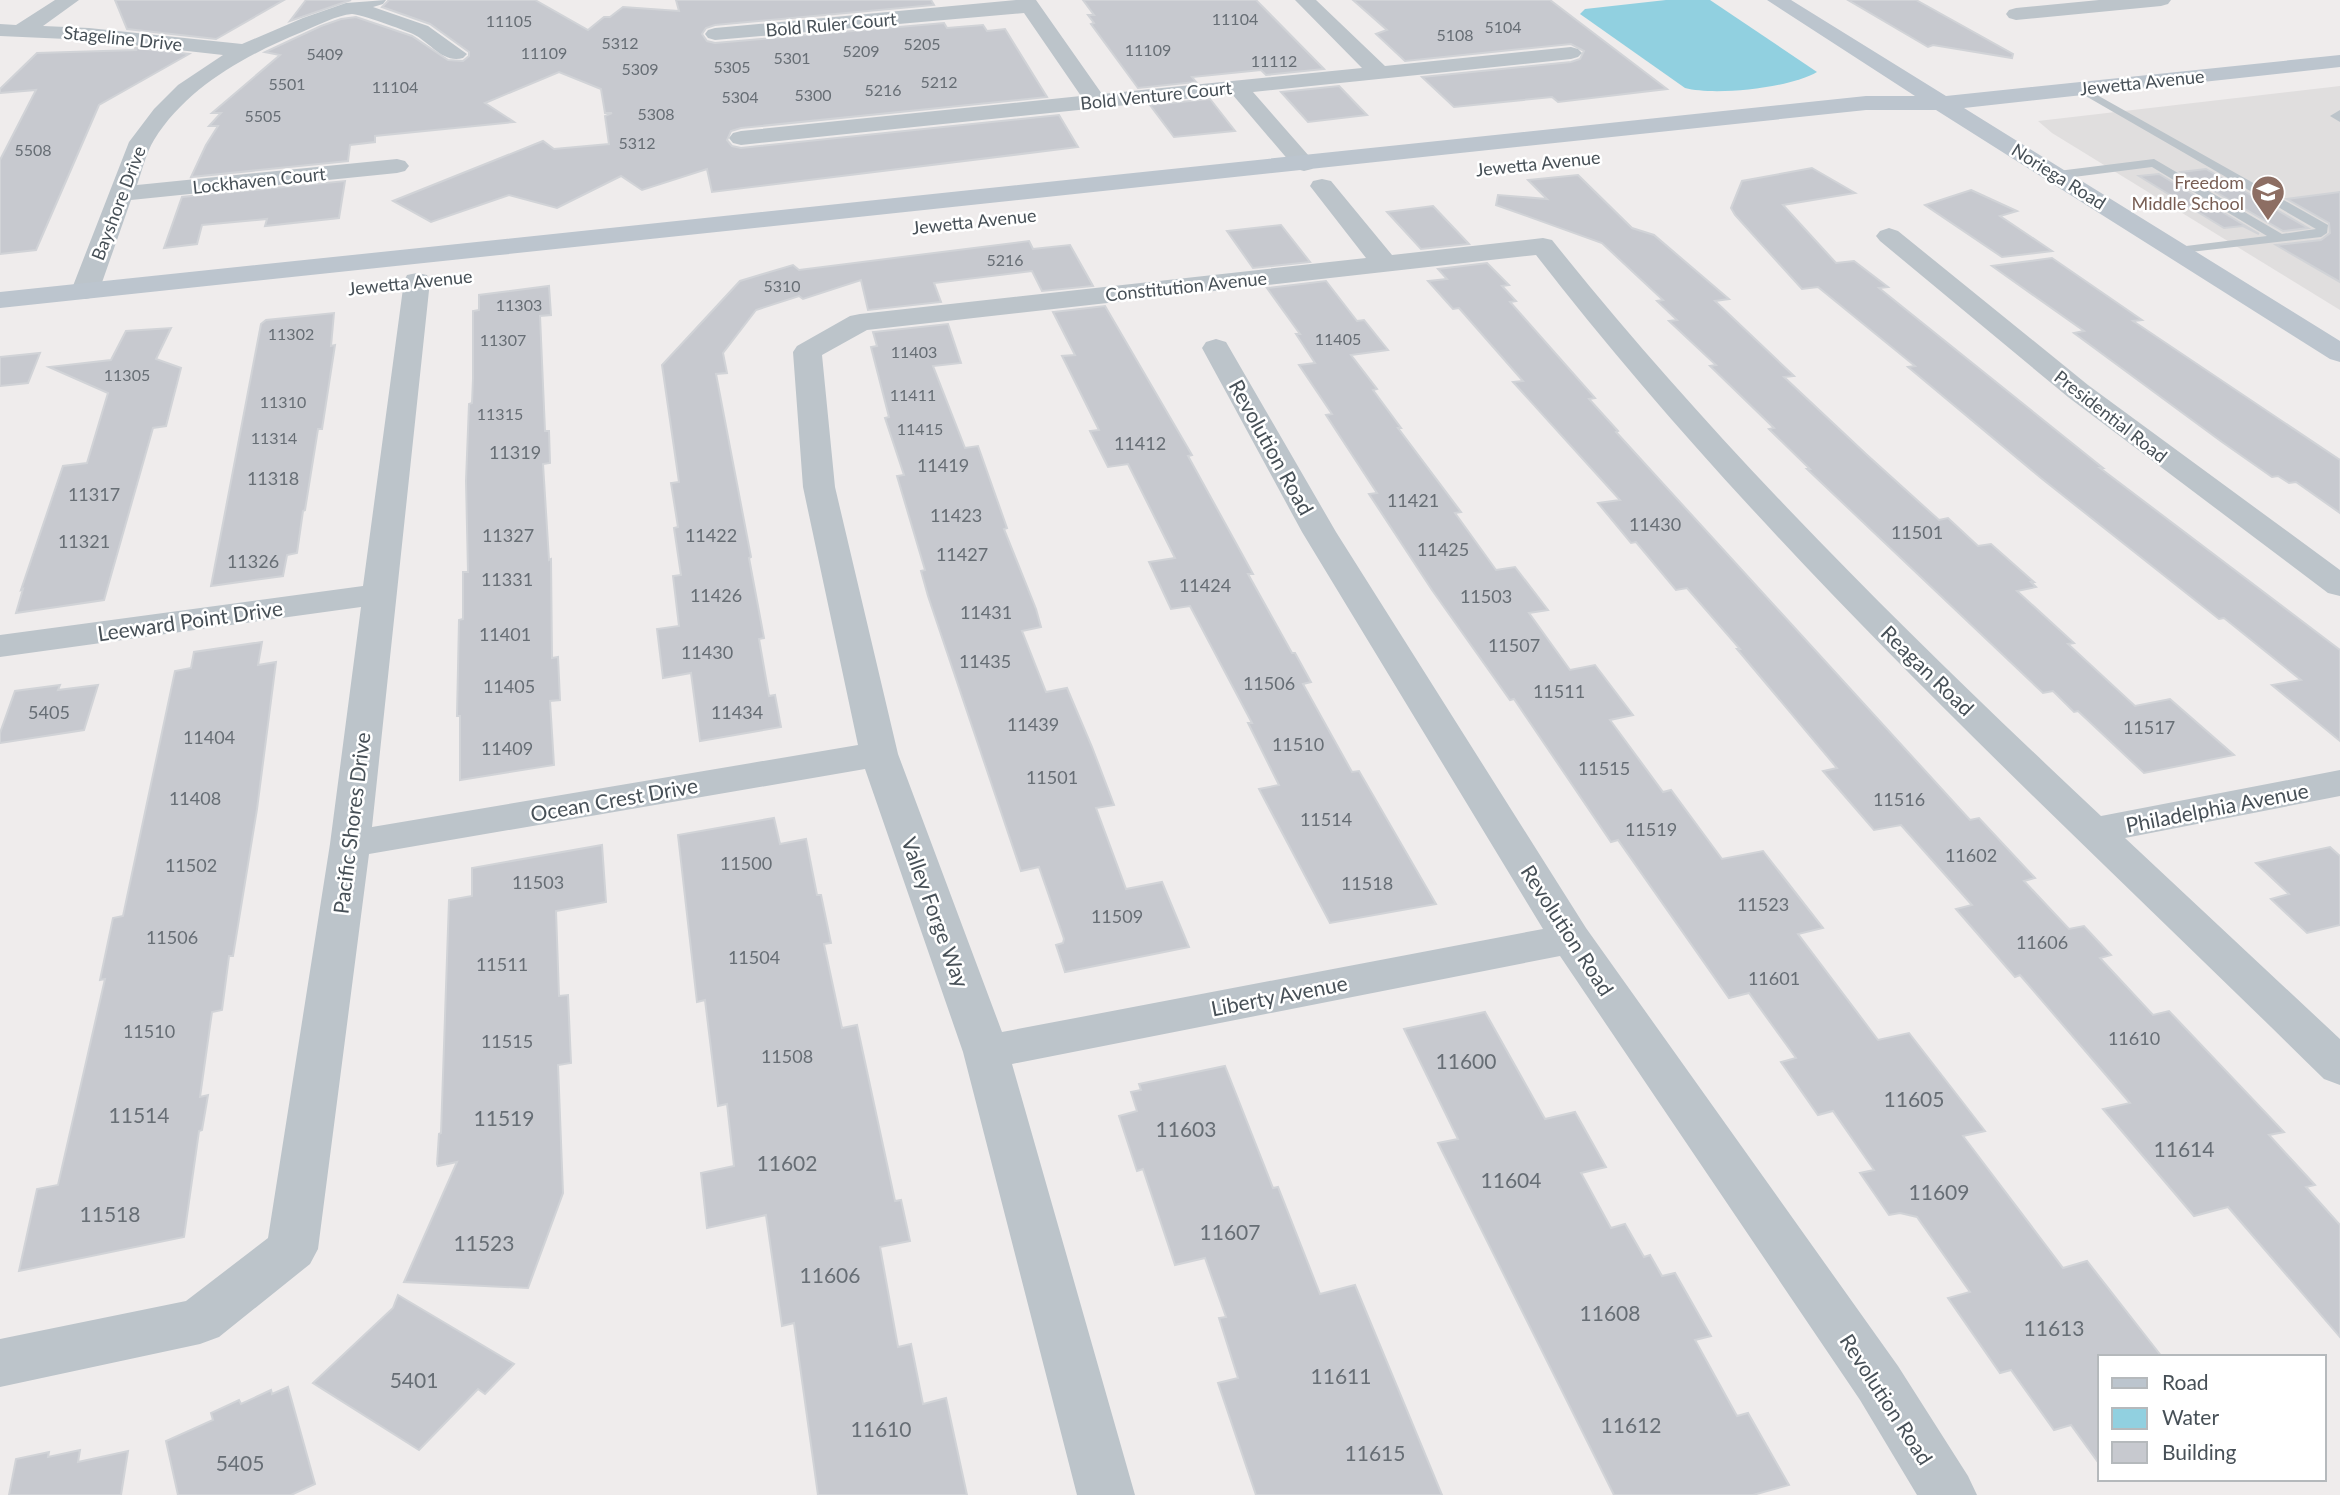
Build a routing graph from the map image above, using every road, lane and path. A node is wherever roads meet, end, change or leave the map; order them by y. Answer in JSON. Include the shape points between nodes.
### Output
{"nodes":[{"id":1,"x":69,"y":0,"type":"edge"},
{"id":2,"x":376,"y":0,"type":"edge"},
{"id":3,"x":1305,"y":0,"type":"edge"},
{"id":4,"x":1777,"y":0,"type":"edge"},
{"id":5,"x":2161,"y":0,"type":"edge"},
{"id":6,"x":1028,"y":3,"type":"edge"},
{"id":7,"x":352,"y":7,"type":"junction"},
{"id":8,"x":2016,"y":14,"type":"dead end"},
{"id":9,"x":0,"y":30,"type":"edge"},
{"id":10,"x":22,"y":30,"type":"junction"},
{"id":11,"x":715,"y":34,"type":"dead end"},
{"id":12,"x":246,"y":51,"type":"junction"},
{"id":13,"x":1571,"y":53,"type":"dead end"},
{"id":14,"x":456,"y":54,"type":"dead end"},
{"id":15,"x":2340,"y":61,"type":"edge"},
{"id":16,"x":1379,"y":72,"type":"junction"},
{"id":17,"x":1237,"y":87,"type":"junction"},
{"id":18,"x":2081,"y":89,"type":"junction"},
{"id":19,"x":1095,"y":101,"type":"junction"},
{"id":20,"x":1944,"y":103,"type":"junction"},
{"id":21,"x":2340,"y":113,"type":"edge"},
{"id":22,"x":2340,"y":119,"type":"edge"},
{"id":23,"x":1873,"y":128,"type":"dead end"},
{"id":24,"x":741,"y":138,"type":"dead end"},
{"id":25,"x":1510,"y":142,"type":"junction"},
{"id":26,"x":1304,"y":164,"type":"junction"},
{"id":27,"x":397,"y":166,"type":"dead end"},
{"id":28,"x":2058,"y":175,"type":"junction"},
{"id":29,"x":1349,"y":183,"type":"dead end"},
{"id":30,"x":1322,"y":186,"type":"junction"},
{"id":31,"x":1295,"y":189,"type":"dead end"},
{"id":32,"x":122,"y":194,"type":"junction"},
{"id":33,"x":1102,"y":208,"type":"dead end"},
{"id":34,"x":1074,"y":211,"type":"junction"},
{"id":35,"x":634,"y":234,"type":"junction"},
{"id":36,"x":834,"y":236,"type":"dead end"},
{"id":37,"x":1889,"y":236,"type":"dead end"},
{"id":38,"x":2280,"y":238,"type":"junction"},
{"id":39,"x":1543,"y":246,"type":"joint"},
{"id":40,"x":2178,"y":251,"type":"junction"},
{"id":41,"x":1385,"y":264,"type":"junction"},
{"id":42,"x":85,"y":291,"type":"junction"},
{"id":43,"x":0,"y":300,"type":"edge"},
{"id":44,"x":0,"y":313,"type":"edge"},
{"id":45,"x":834,"y":337,"type":"joint"},
{"id":46,"x":1216,"y":348,"type":"dead end"},
{"id":47,"x":2340,"y":353,"type":"edge"},
{"id":48,"x":2340,"y":586,"type":"edge"},
{"id":49,"x":380,"y":594,"type":"junction"},
{"id":50,"x":0,"y":646,"type":"edge"},
{"id":51,"x":879,"y":754,"type":"junction"},
{"id":52,"x":2340,"y":783,"type":"edge"},
{"id":53,"x":2094,"y":831,"type":"junction"},
{"id":54,"x":350,"y":844,"type":"junction"},
{"id":55,"x":1571,"y":939,"type":"junction"},
{"id":56,"x":986,"y":1052,"type":"junction"},
{"id":57,"x":2340,"y":1067,"type":"edge"},
{"id":58,"x":0,"y":1363,"type":"edge"},
{"id":59,"x":1106,"y":1495,"type":"edge"},
{"id":60,"x":1948,"y":1495,"type":"edge"}],
"edges":[{"from":1,"to":10,"type":"street"},
{"from":2,"to":7,"type":"street","name":"Bayshore Drive"},
{"from":3,"to":16,"type":"street"},
{"from":4,"to":20,"type":"street","name":"Noriega Road"},
{"from":5,"to":8,"type":"street"},
{"from":6,"to":11,"type":"street","name":"Bold Ruler Court"},
{"from":6,"to":19,"type":"street"},
{"from":7,"to":12,"type":"street","name":"Bayshore Drive"},
{"from":7,"to":14,"type":"street","via":[[421,30]]},
{"from":9,"to":10,"type":"street","name":"Stageline Drive"},
{"from":10,"to":12,"type":"street","name":"Stageline Drive"},
{"from":12,"to":32,"type":"street","name":"Bayshore Drive","via":[[193,84],[153,122]]},
{"from":13,"to":16,"type":"street","name":"Bold Venture Court"},
{"from":15,"to":18,"type":"street","name":"Jewetta Avenue"},
{"from":16,"to":17,"type":"street","name":"Bold Venture Court"},
{"from":17,"to":19,"type":"street","name":"Bold Venture Court"},
{"from":17,"to":26,"type":"street"},
{"from":18,"to":20,"type":"street","name":"Jewetta Avenue"},
{"from":18,"to":38,"type":"lane","via":[[2323,228],[2321,233]]},
{"from":19,"to":24,"type":"street","name":"Bold Venture Court"},
{"from":20,"to":23,"type":"street","name":"Jewetta Avenue","via":[[1900,125]]},
{"from":20,"to":25,"type":"street","name":"Jewetta Avenue","via":[[1866,103]]},
{"from":20,"to":28,"type":"street","name":"Noriega Road"},
{"from":21,"to":22,"type":"lane","via":[[2336,116]]},
{"from":25,"to":26,"type":"street","name":"Jewetta Avenue"},
{"from":25,"to":30,"type":"street","via":[[1463,157],[1335,173],[1326,176]]},
{"from":26,"to":34,"type":"street","via":[[1267,177],[1120,194]]},
{"from":26,"to":35,"type":"street","name":"Jewetta Avenue"},
{"from":27,"to":32,"type":"street","name":"Lockhaven Court"},
{"from":28,"to":38,"type":"lane","via":[[2154,163]]},
{"from":28,"to":40,"type":"street","name":"Noriega Road"},
{"from":29,"to":30,"type":"street"},
{"from":30,"to":31,"type":"street"},
{"from":30,"to":41,"type":"street"},
{"from":32,"to":42,"type":"street","name":"Bayshore Drive"},
{"from":33,"to":34,"type":"street","name":"Jewetta Avenue"},
{"from":34,"to":36,"type":"street","name":"Jewetta Avenue"},
{"from":35,"to":42,"type":"street","name":"Jewetta Avenue"},
{"from":35,"to":49,"type":"street","name":"Pacific Shores Drive","via":[[597,248],[464,263],[417,281]]},
{"from":37,"to":48,"type":"street","name":"Presidential Road","via":[[2078,391]]},
{"from":38,"to":40,"type":"lane"},
{"from":39,"to":41,"type":"street","name":"Constitution Avenue"},
{"from":39,"to":53,"type":"street","name":"Reagan Road","via":[[1615,337],[1738,476],[1908,651]]},
{"from":40,"to":47,"type":"street","name":"Noriega Road"},
{"from":41,"to":45,"type":"street","name":"Constitution Avenue","via":[[860,322]]},
{"from":42,"to":43,"type":"street","name":"Jewetta Avenue"},
{"from":42,"to":44,"type":"street","via":[[48,305]]},
{"from":45,"to":51,"type":"street","name":"Valley Forge Way","via":[[807,352],[819,487]]},
{"from":46,"to":55,"type":"street","name":"Revolution Road","via":[[1319,532]]},
{"from":49,"to":50,"type":"street","name":"Leeward Point Drive"},
{"from":49,"to":54,"type":"street","name":"Pacific Shores Drive"},
{"from":51,"to":54,"type":"street","name":"Ocean Crest Drive"},
{"from":51,"to":56,"type":"street","name":"Valley Forge Way"},
{"from":52,"to":53,"type":"street","name":"Philadelphia Avenue"},
{"from":53,"to":57,"type":"street","name":"Reagan Road"},
{"from":54,"to":58,"type":"street","name":"Pacific Shores Drive","via":[[292,1249],[200,1321]]},
{"from":55,"to":56,"type":"street","name":"Liberty Avenue"},
{"from":55,"to":60,"type":"street","name":"Revolution Road","via":[[1879,1383]]},
{"from":56,"to":59,"type":"street","name":"Valley Forge Way"}]}
